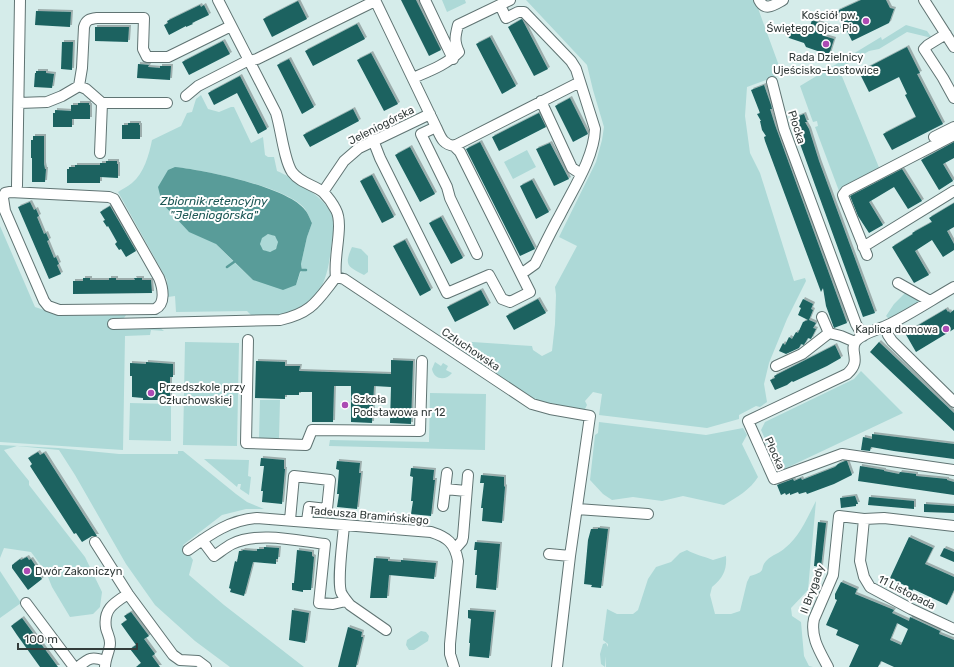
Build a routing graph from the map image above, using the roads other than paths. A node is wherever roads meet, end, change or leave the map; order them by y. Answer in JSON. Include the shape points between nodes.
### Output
{"nodes":[{"id":1,"x":20,"y":0,"type":"edge"},
{"id":2,"x":218,"y":0,"type":"edge"},
{"id":3,"x":375,"y":0,"type":"edge"},
{"id":4,"x":425,"y":0,"type":"edge"},
{"id":5,"x":510,"y":0,"type":"edge"},
{"id":6,"x":759,"y":0,"type":"edge"},
{"id":7,"x":783,"y":0,"type":"edge"},
{"id":8,"x":924,"y":0,"type":"edge"},
{"id":9,"x":500,"y":5,"type":"junction"},
{"id":10,"x":231,"y":26,"type":"junction"},
{"id":11,"x":946,"y":34,"type":"junction"},
{"id":12,"x":954,"y":47,"type":"edge"},
{"id":13,"x":453,"y":58,"type":"junction"},
{"id":14,"x":249,"y":61,"type":"junction"},
{"id":15,"x":413,"y":78,"type":"junction"},
{"id":16,"x":580,"y":82,"type":"junction"},
{"id":17,"x":772,"y":82,"type":"dead end"},
{"id":18,"x":79,"y":86,"type":"junction"},
{"id":19,"x":186,"y":96,"type":"dead end"},
{"id":20,"x":954,"y":98,"type":"edge"},
{"id":21,"x":541,"y":101,"type":"junction"},
{"id":22,"x":19,"y":103,"type":"junction"},
{"id":23,"x":102,"y":103,"type":"junction"},
{"id":24,"x":167,"y":103,"type":"dead end"},
{"id":25,"x":430,"y":114,"type":"junction"},
{"id":26,"x":436,"y":127,"type":"junction"},
{"id":27,"x":954,"y":127,"type":"edge"},
{"id":28,"x":954,"y":135,"type":"edge"},
{"id":29,"x":934,"y":137,"type":"dead end"},
{"id":30,"x":373,"y":140,"type":"junction"},
{"id":31,"x":454,"y":146,"type":"junction"},
{"id":32,"x":100,"y":153,"type":"dead end"},
{"id":33,"x":582,"y":174,"type":"junction"},
{"id":34,"x":17,"y":186,"type":"dead end"},
{"id":35,"x":950,"y":191,"type":"edge"},
{"id":36,"x":323,"y":192,"type":"junction"},
{"id":37,"x":477,"y":254,"type":"dead end"},
{"id":38,"x":521,"y":274,"type":"junction"},
{"id":39,"x":336,"y":277,"type":"junction"},
{"id":40,"x":898,"y":283,"type":"dead end"},
{"id":41,"x":954,"y":286,"type":"edge"},
{"id":42,"x":930,"y":301,"type":"junction"},
{"id":43,"x":132,"y":310,"type":"junction"},
{"id":44,"x":822,"y":317,"type":"dead end"},
{"id":45,"x":113,"y":324,"type":"dead end"},
{"id":46,"x":132,"y":324,"type":"junction"},
{"id":47,"x":885,"y":327,"type":"junction"},
{"id":48,"x":829,"y":333,"type":"junction"},
{"id":49,"x":859,"y":339,"type":"junction"},
{"id":50,"x":248,"y":340,"type":"dead end"},
{"id":51,"x":422,"y":361,"type":"dead end"},
{"id":52,"x":776,"y":366,"type":"dead end"},
{"id":53,"x":954,"y":402,"type":"edge"},
{"id":54,"x":954,"y":470,"type":"edge"},
{"id":55,"x":446,"y":473,"type":"dead end"},
{"id":56,"x":468,"y":475,"type":"dead end"},
{"id":57,"x":445,"y":489,"type":"junction"},
{"id":58,"x":466,"y":491,"type":"junction"},
{"id":59,"x":443,"y":506,"type":"dead end"},
{"id":60,"x":577,"y":509,"type":"junction"},
{"id":61,"x":648,"y":514,"type":"dead end"},
{"id":62,"x":864,"y":519,"type":"junction"},
{"id":63,"x":290,"y":520,"type":"junction"},
{"id":64,"x":307,"y":521,"type":"junction"},
{"id":65,"x":344,"y":525,"type":"junction"},
{"id":66,"x":954,"y":526,"type":"edge"},
{"id":67,"x":202,"y":540,"type":"junction"},
{"id":68,"x":95,"y":542,"type":"dead end"},
{"id":69,"x":455,"y":549,"type":"junction"},
{"id":70,"x":188,"y":550,"type":"dead end"},
{"id":71,"x":549,"y":554,"type":"dead end"},
{"id":72,"x":570,"y":556,"type":"junction"},
{"id":73,"x":128,"y":594,"type":"junction"},
{"id":74,"x":346,"y":601,"type":"junction"},
{"id":75,"x":26,"y":603,"type":"dead end"},
{"id":76,"x":954,"y":629,"type":"edge"},
{"id":77,"x":386,"y":630,"type":"dead end"},
{"id":78,"x":105,"y":664,"type":"edge"},
{"id":79,"x":74,"y":667,"type":"edge"},
{"id":80,"x":78,"y":667,"type":"edge"},
{"id":81,"x":206,"y":667,"type":"edge"},
{"id":82,"x":454,"y":667,"type":"edge"},
{"id":83,"x":557,"y":667,"type":"edge"},
{"id":84,"x":828,"y":667,"type":"edge"}],
"edges":[{"from":1,"to":22,"type":"street"},
{"from":2,"to":10,"type":"street"},
{"from":3,"to":14,"type":"street","name":"Jeleniogórska","via":[[258,59]]},
{"from":3,"to":15,"type":"street","name":"Jeleniogórska"},
{"from":4,"to":13,"type":"street"},
{"from":5,"to":9,"type":"street"},
{"from":6,"to":7,"type":"street","via":[[762,5],[770,7]]},
{"from":8,"to":11,"type":"street"},
{"from":9,"to":13,"type":"street","via":[[458,25],[455,43],[459,52]]},
{"from":9,"to":16,"type":"street","via":[[506,18],[524,12],[566,55],[576,69]]},
{"from":10,"to":14,"type":"street"},
{"from":10,"to":18,"type":"street","via":[[168,57],[147,57],[143,49],[144,18],[89,19],[84,27]]},
{"from":11,"to":12,"type":"street"},
{"from":11,"to":20,"type":"street","via":[[924,49]]},
{"from":13,"to":15,"type":"street"},
{"from":14,"to":19,"type":"street","name":"Jeleniogórska","via":[[198,86]]},
{"from":14,"to":36,"type":"street","via":[[276,113],[287,160],[293,173]]},
{"from":15,"to":25,"type":"street","name":"Jeleniogórska"},
{"from":16,"to":21,"type":"street"},
{"from":16,"to":33,"type":"street","via":[[595,129]]},
{"from":17,"to":49,"type":"street","name":"Płocka","via":[[784,129],[856,324]]},
{"from":18,"to":22,"type":"street","via":[[47,102]]},
{"from":18,"to":23,"type":"street"},
{"from":21,"to":31,"type":"street"},
{"from":21,"to":33,"type":"street","via":[[572,168]]},
{"from":22,"to":34,"type":"street"},
{"from":23,"to":24,"type":"street"},
{"from":23,"to":32,"type":"street"},
{"from":25,"to":26,"type":"street"},
{"from":25,"to":30,"type":"street","name":"Jeleniogórska"},
{"from":26,"to":31,"type":"street","via":[[443,142]]},
{"from":26,"to":37,"type":"street","via":[[421,134]]},
{"from":27,"to":29,"type":"street"},
{"from":28,"to":35,"type":"street","via":[[846,191],[843,195],[865,251],[876,234],[926,203],[941,205]]},
{"from":30,"to":36,"type":"street","name":"Jeleniogórska","via":[[344,161]]},
{"from":30,"to":38,"type":"street","via":[[448,293],[489,275],[502,299],[510,302],[530,292]]},
{"from":31,"to":38,"type":"street","via":[[460,152]]},
{"from":33,"to":38,"type":"street","via":[[535,264]]},
{"from":36,"to":39,"type":"street","via":[[336,209],[338,217],[334,268]]},
{"from":39,"to":46,"type":"street","via":[[315,304],[297,316],[289,318]]},
{"from":39,"to":60,"type":"street","name":"Człuchowska","via":[[344,279],[532,404],[590,416]]},
{"from":40,"to":42,"type":"street"},
{"from":41,"to":42,"type":"street"},
{"from":42,"to":47,"type":"street"},
{"from":43,"to":43,"type":"street","via":[[59,310],[48,306],[36,286],[5,211],[5,193],[78,195],[114,199],[162,283],[163,301],[160,307]]},
{"from":43,"to":46,"type":"street"},
{"from":44,"to":48,"type":"street"},
{"from":45,"to":46,"type":"street"},
{"from":47,"to":49,"type":"street"},
{"from":47,"to":53,"type":"street","via":[[892,341]]},
{"from":48,"to":49,"type":"street"},
{"from":48,"to":52,"type":"street","via":[[802,354]]},
{"from":49,"to":54,"type":"street","name":"Płocka","via":[[854,349],[854,366],[847,374],[748,421],[774,480],[842,454]]},
{"from":50,"to":51,"type":"street","via":[[246,443],[306,445],[312,430],[420,431]]},
{"from":55,"to":57,"type":"street"},
{"from":56,"to":58,"type":"street"},
{"from":57,"to":58,"type":"street"},
{"from":57,"to":59,"type":"street"},
{"from":58,"to":69,"type":"street","via":[[463,537]]},
{"from":60,"to":61,"type":"street"},
{"from":60,"to":72,"type":"street","name":"Człuchowska"},
{"from":62,"to":66,"type":"street","via":[[884,518]]},
{"from":62,"to":76,"type":"street","name":"11 Listopada","via":[[860,561],[864,577],[870,587]]},
{"from":62,"to":84,"type":"street","name":"II Brygady","via":[[839,516],[833,575],[812,626],[816,644]]},
{"from":63,"to":64,"type":"street","name":"Tadeusza Bramińskiego"},
{"from":63,"to":64,"type":"street","via":[[294,476],[330,480],[327,509],[309,507]]},
{"from":63,"to":67,"type":"street","name":"Tadeusza Bramińskiego","via":[[249,518],[228,524]]},
{"from":64,"to":65,"type":"street","name":"Tadeusza Bramińskiego"},
{"from":65,"to":69,"type":"street","name":"Tadeusza Bramińskiego","via":[[431,532],[446,539]]},
{"from":65,"to":74,"type":"street","via":[[340,576],[341,591]]},
{"from":67,"to":70,"type":"street","name":"Tadeusza Bramińskiego"},
{"from":67,"to":74,"type":"street","via":[[214,556],[232,544],[255,538],[325,544],[319,603],[333,604]]},
{"from":68,"to":73,"type":"street"},
{"from":69,"to":82,"type":"street","via":[[458,561],[450,654]]},
{"from":71,"to":72,"type":"street"},
{"from":72,"to":83,"type":"street","name":"Człuchowska"},
{"from":73,"to":78,"type":"street","via":[[108,610],[106,623],[110,644]]},
{"from":73,"to":81,"type":"street","via":[[173,655],[180,660],[198,661]]},
{"from":74,"to":77,"type":"street"},
{"from":75,"to":79,"type":"street"},
{"from":78,"to":80,"type":"street","via":[[93,657]]}]}
